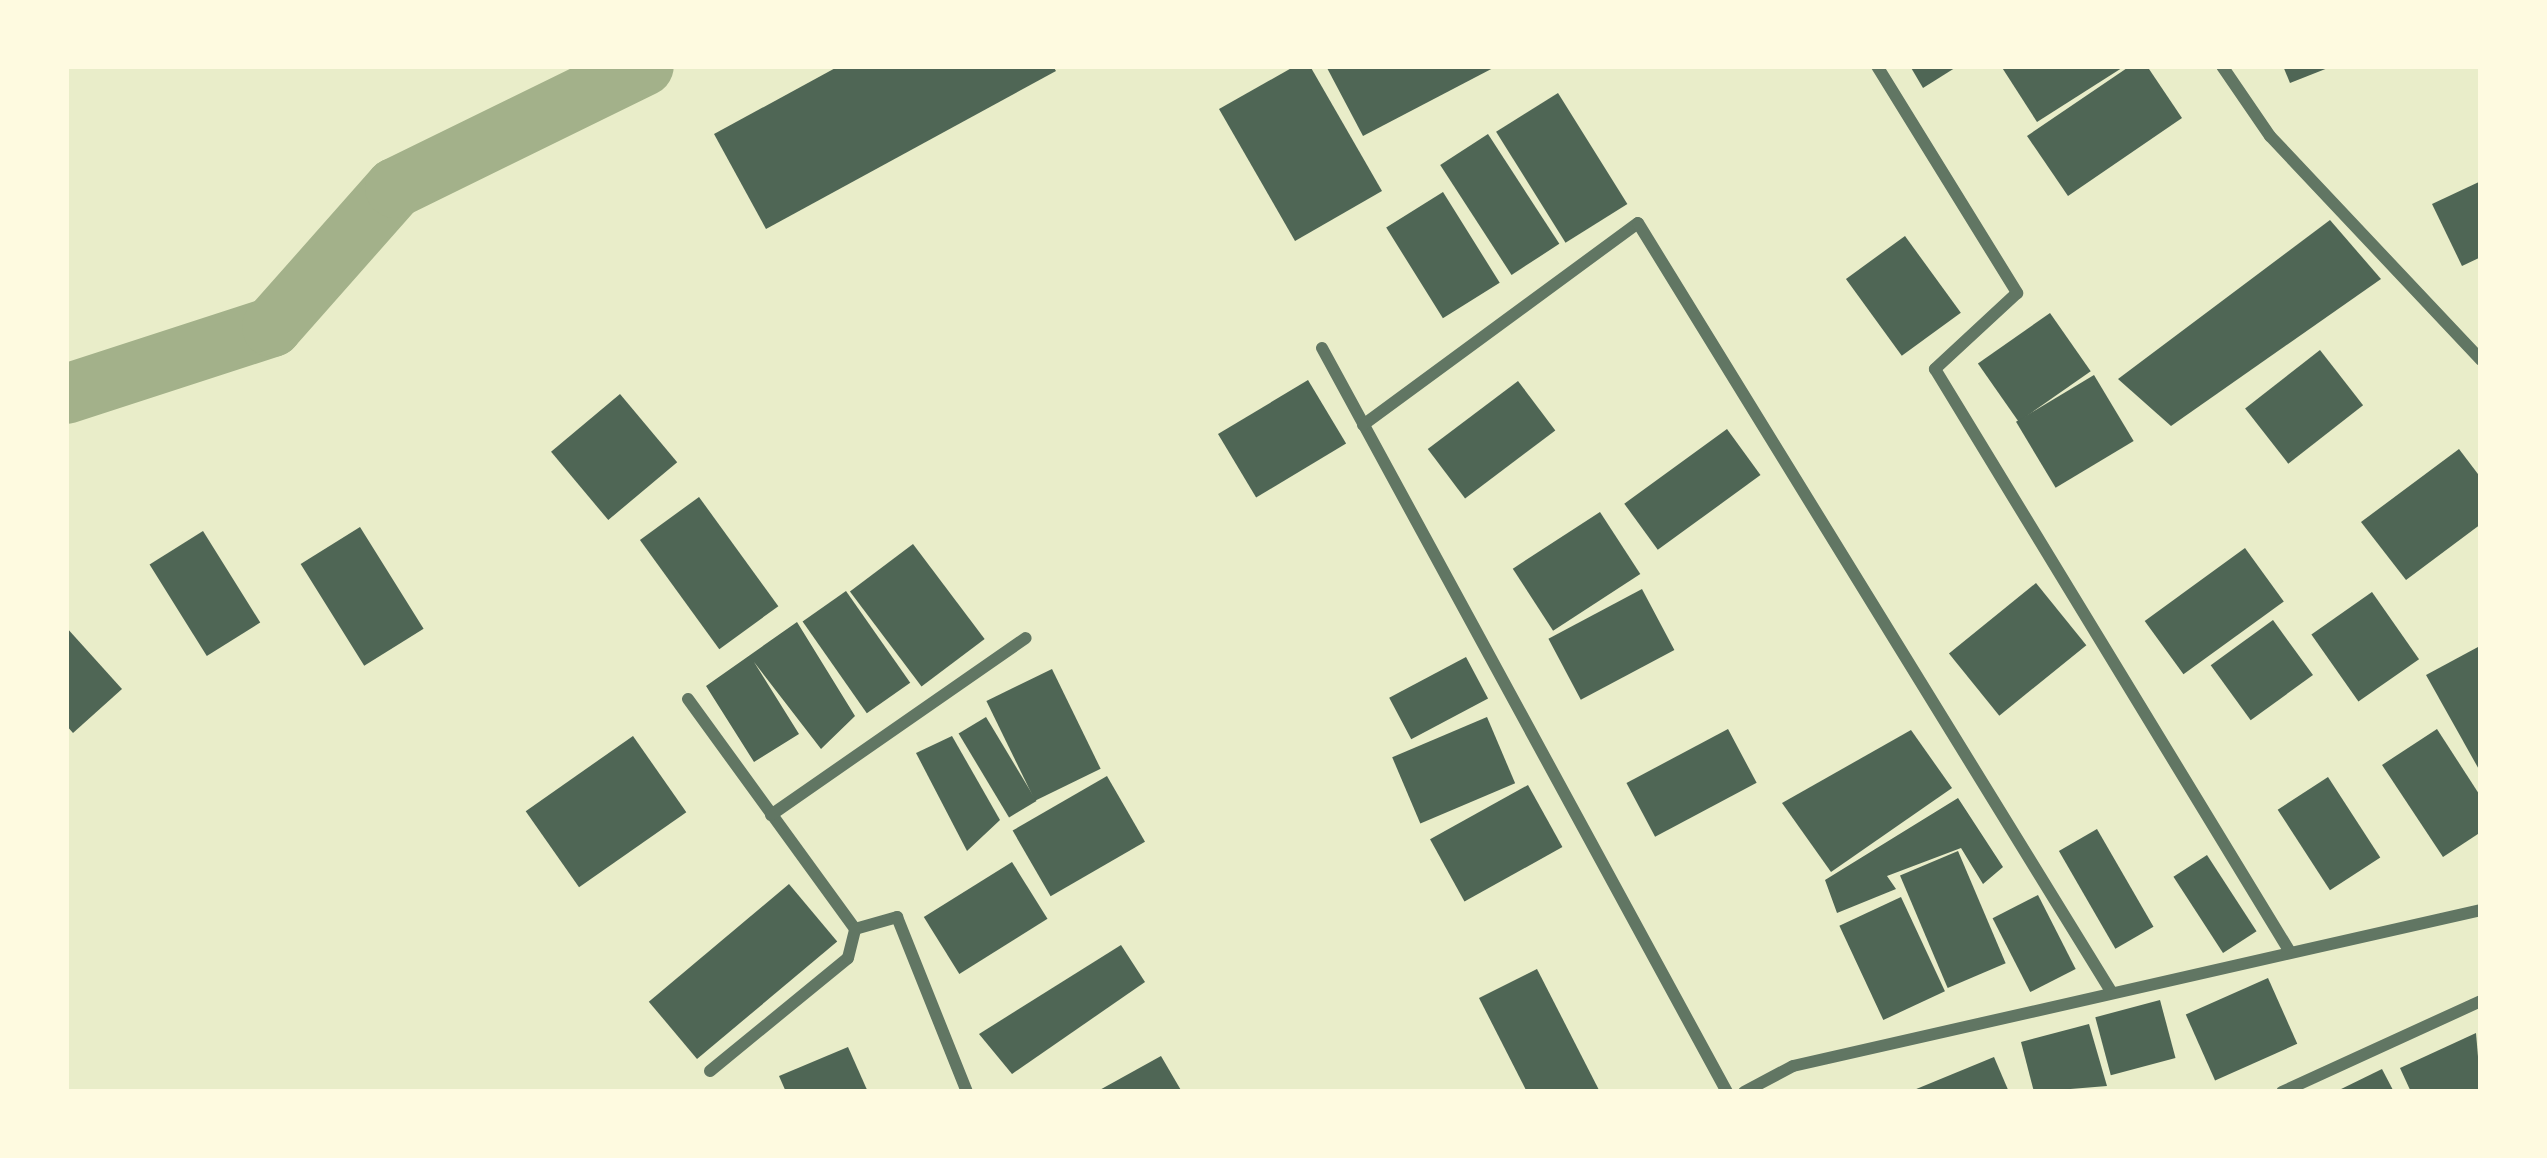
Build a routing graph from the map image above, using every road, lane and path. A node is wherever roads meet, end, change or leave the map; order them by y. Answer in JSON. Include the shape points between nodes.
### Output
{"nodes":[{"id":1,"x":1877,"y":66,"type":"edge"},
{"id":2,"x":2222,"y":66,"type":"edge"},
{"id":3,"x":1322,"y":348,"type":"dead end"},
{"id":4,"x":2481,"y":360,"type":"edge"},
{"id":5,"x":1363,"y":425,"type":"junction"},
{"id":6,"x":1026,"y":638,"type":"dead end"},
{"id":7,"x":688,"y":699,"type":"dead end"},
{"id":8,"x":771,"y":815,"type":"junction"},
{"id":9,"x":2481,"y":910,"type":"edge"},
{"id":10,"x":855,"y":929,"type":"junction"},
{"id":11,"x":2290,"y":952,"type":"junction"},
{"id":12,"x":2112,"y":993,"type":"junction"},
{"id":13,"x":2481,"y":1001,"type":"edge"},
{"id":14,"x":710,"y":1071,"type":"dead end"},
{"id":15,"x":967,"y":1092,"type":"edge"},
{"id":16,"x":1727,"y":1092,"type":"edge"},
{"id":17,"x":1744,"y":1092,"type":"edge"},
{"id":18,"x":2282,"y":1092,"type":"edge"}],
"edges":[{"from":1,"to":11,"type":"street","via":[[2017,292],[1935,370]]},
{"from":2,"to":4,"type":"street","via":[[2270,136]]},
{"from":3,"to":5,"type":"street"},
{"from":5,"to":12,"type":"street","via":[[1638,223]]},
{"from":5,"to":16,"type":"street"},
{"from":6,"to":8,"type":"street"},
{"from":7,"to":8,"type":"street"},
{"from":8,"to":10,"type":"street"},
{"from":9,"to":11,"type":"street"},
{"from":10,"to":14,"type":"street","via":[[848,958]]},
{"from":10,"to":15,"type":"street","via":[[897,917]]},
{"from":11,"to":12,"type":"street"},
{"from":12,"to":17,"type":"street","via":[[1793,1066]]},
{"from":13,"to":18,"type":"street"}]}
